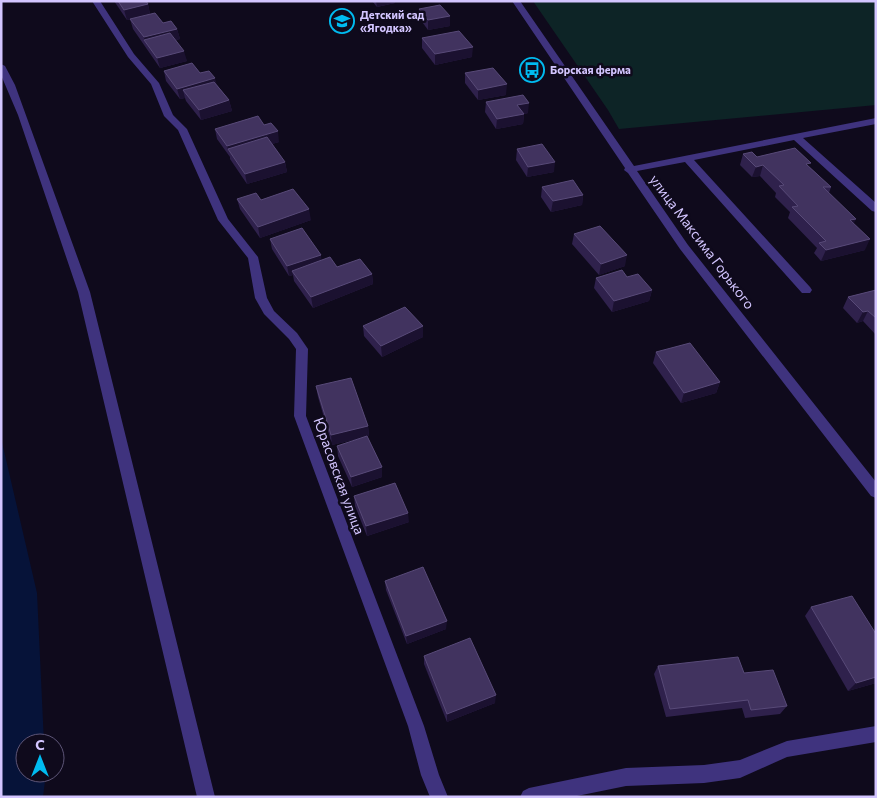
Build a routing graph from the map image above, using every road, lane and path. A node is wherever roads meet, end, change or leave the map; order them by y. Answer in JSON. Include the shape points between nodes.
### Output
{"nodes":[{"id":1,"x":96,"y":1,"type":"edge"},
{"id":2,"x":516,"y":1,"type":"edge"},
{"id":3,"x":1,"y":66,"type":"edge"},
{"id":4,"x":876,"y":121,"type":"edge"},
{"id":5,"x":796,"y":137,"type":"junction"},
{"id":6,"x":688,"y":159,"type":"junction"},
{"id":7,"x":629,"y":170,"type":"junction"},
{"id":8,"x":876,"y":209,"type":"edge"},
{"id":9,"x":806,"y":290,"type":"dead end"},
{"id":10,"x":876,"y":492,"type":"edge"},
{"id":11,"x":876,"y":734,"type":"edge"},
{"id":12,"x":206,"y":797,"type":"edge"},
{"id":13,"x":439,"y":797,"type":"edge"},
{"id":14,"x":529,"y":797,"type":"edge"}],
"edges":[{"from":1,"to":13,"type":"street","name":"Юрасовская улица","via":[[131,55],[155,83],[170,116],[182,129],[223,220],[253,258],[261,298],[270,314],[302,349],[300,416],[416,726]]},
{"from":2,"to":7,"type":"street","name":"улица Максима Горького"},
{"from":3,"to":12,"type":"street","via":[[11,85],[84,292]]},
{"from":4,"to":5,"type":"street"},
{"from":5,"to":6,"type":"street"},
{"from":5,"to":8,"type":"street"},
{"from":6,"to":7,"type":"street"},
{"from":6,"to":9,"type":"street"},
{"from":7,"to":10,"type":"street","name":"улица Максима Горького","via":[[684,247]]},
{"from":11,"to":14,"type":"street","via":[[787,749],[740,769],[626,777]]}]}
